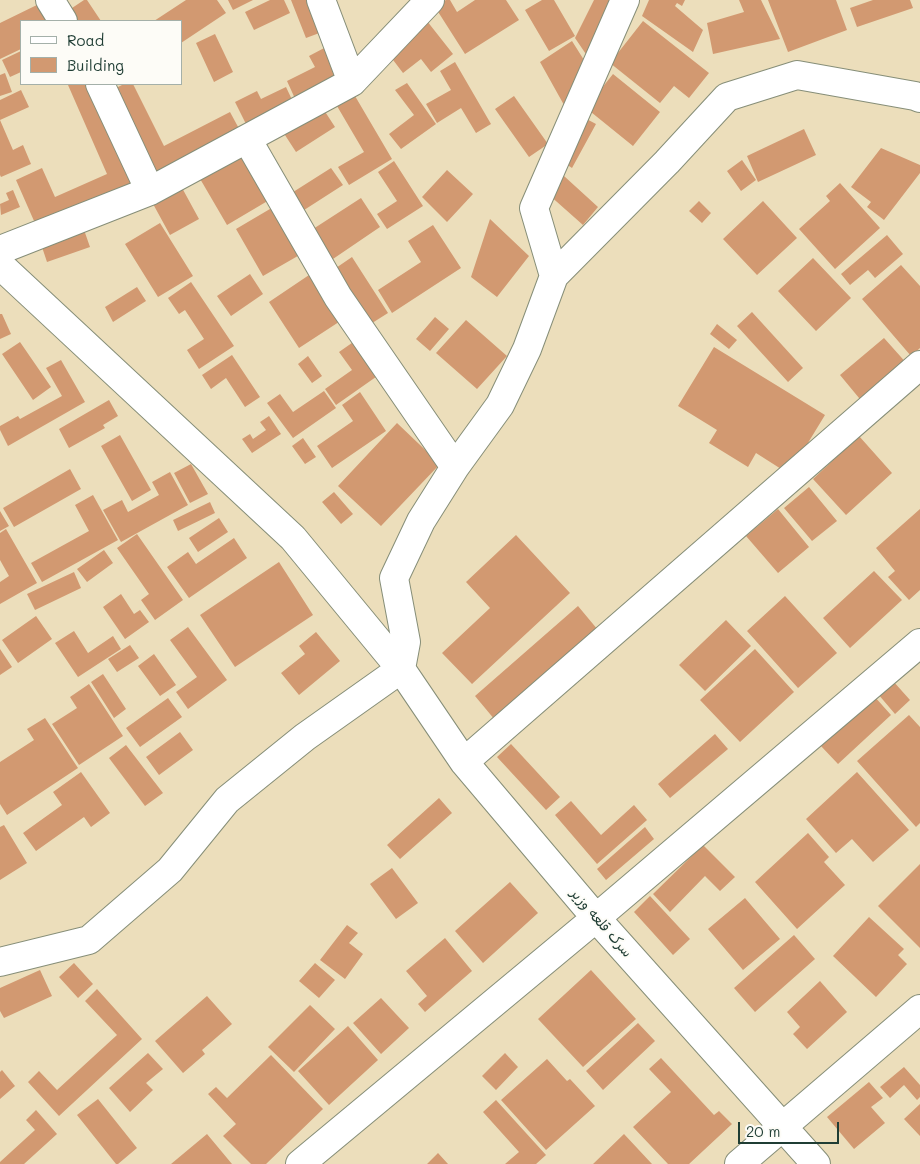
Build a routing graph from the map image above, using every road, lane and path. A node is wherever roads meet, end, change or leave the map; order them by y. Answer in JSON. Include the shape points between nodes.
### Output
{"nodes":[{"id":1,"x":50,"y":0,"type":"edge"},
{"id":2,"x":321,"y":0,"type":"edge"},
{"id":3,"x":430,"y":0,"type":"edge"},
{"id":4,"x":625,"y":0,"type":"edge"},
{"id":5,"x":62,"y":20,"type":"edge"},
{"id":6,"x":352,"y":82,"type":"junction"},
{"id":7,"x":100,"y":85,"type":"edge"},
{"id":8,"x":920,"y":98,"type":"edge"},
{"id":9,"x":247,"y":139,"type":"junction"},
{"id":10,"x":150,"y":191,"type":"junction"},
{"id":11,"x":0,"y":250,"type":"edge"},
{"id":12,"x":0,"y":265,"type":"edge"},
{"id":13,"x":554,"y":276,"type":"junction"},
{"id":14,"x":920,"y":365,"type":"edge"},
{"id":15,"x":455,"y":467,"type":"junction"},
{"id":16,"x":920,"y":643,"type":"edge"},
{"id":17,"x":402,"y":669,"type":"junction"},
{"id":18,"x":464,"y":762,"type":"junction"},
{"id":19,"x":596,"y":918,"type":"junction"},
{"id":20,"x":0,"y":962,"type":"edge"},
{"id":21,"x":920,"y":1008,"type":"edge"},
{"id":22,"x":783,"y":1128,"type":"junction"},
{"id":23,"x":300,"y":1164,"type":"edge"},
{"id":24,"x":739,"y":1164,"type":"edge"},
{"id":25,"x":816,"y":1164,"type":"edge"}],
"edges":[{"from":1,"to":5,"type":"street"},
{"from":2,"to":6,"type":"street"},
{"from":3,"to":6,"type":"street"},
{"from":4,"to":13,"type":"street","via":[[534,208]]},
{"from":6,"to":9,"type":"street"},
{"from":7,"to":10,"type":"street"},
{"from":8,"to":13,"type":"street","via":[[797,75],[727,97]]},
{"from":9,"to":10,"type":"street"},
{"from":9,"to":15,"type":"street","via":[[338,297]]},
{"from":10,"to":11,"type":"street"},
{"from":12,"to":17,"type":"street","name":"سرک قلعه وزیر","via":[[293,538]]},
{"from":13,"to":15,"type":"street","via":[[527,349],[500,405]]},
{"from":14,"to":18,"type":"street"},
{"from":15,"to":17,"type":"street","via":[[421,522],[394,578],[406,642]]},
{"from":16,"to":19,"type":"street"},
{"from":17,"to":18,"type":"street","name":"سرک قلعه وزیر"},
{"from":17,"to":20,"type":"street","via":[[305,737],[228,800],[170,870],[89,940]]},
{"from":18,"to":19,"type":"street","name":"سرک قلعه وزیر"},
{"from":19,"to":22,"type":"street","name":"سرک قلعه وزیر"},
{"from":19,"to":23,"type":"street"},
{"from":21,"to":22,"type":"street"},
{"from":22,"to":24,"type":"street"},
{"from":22,"to":25,"type":"street","name":"سرک قلعه وزیر"}]}
